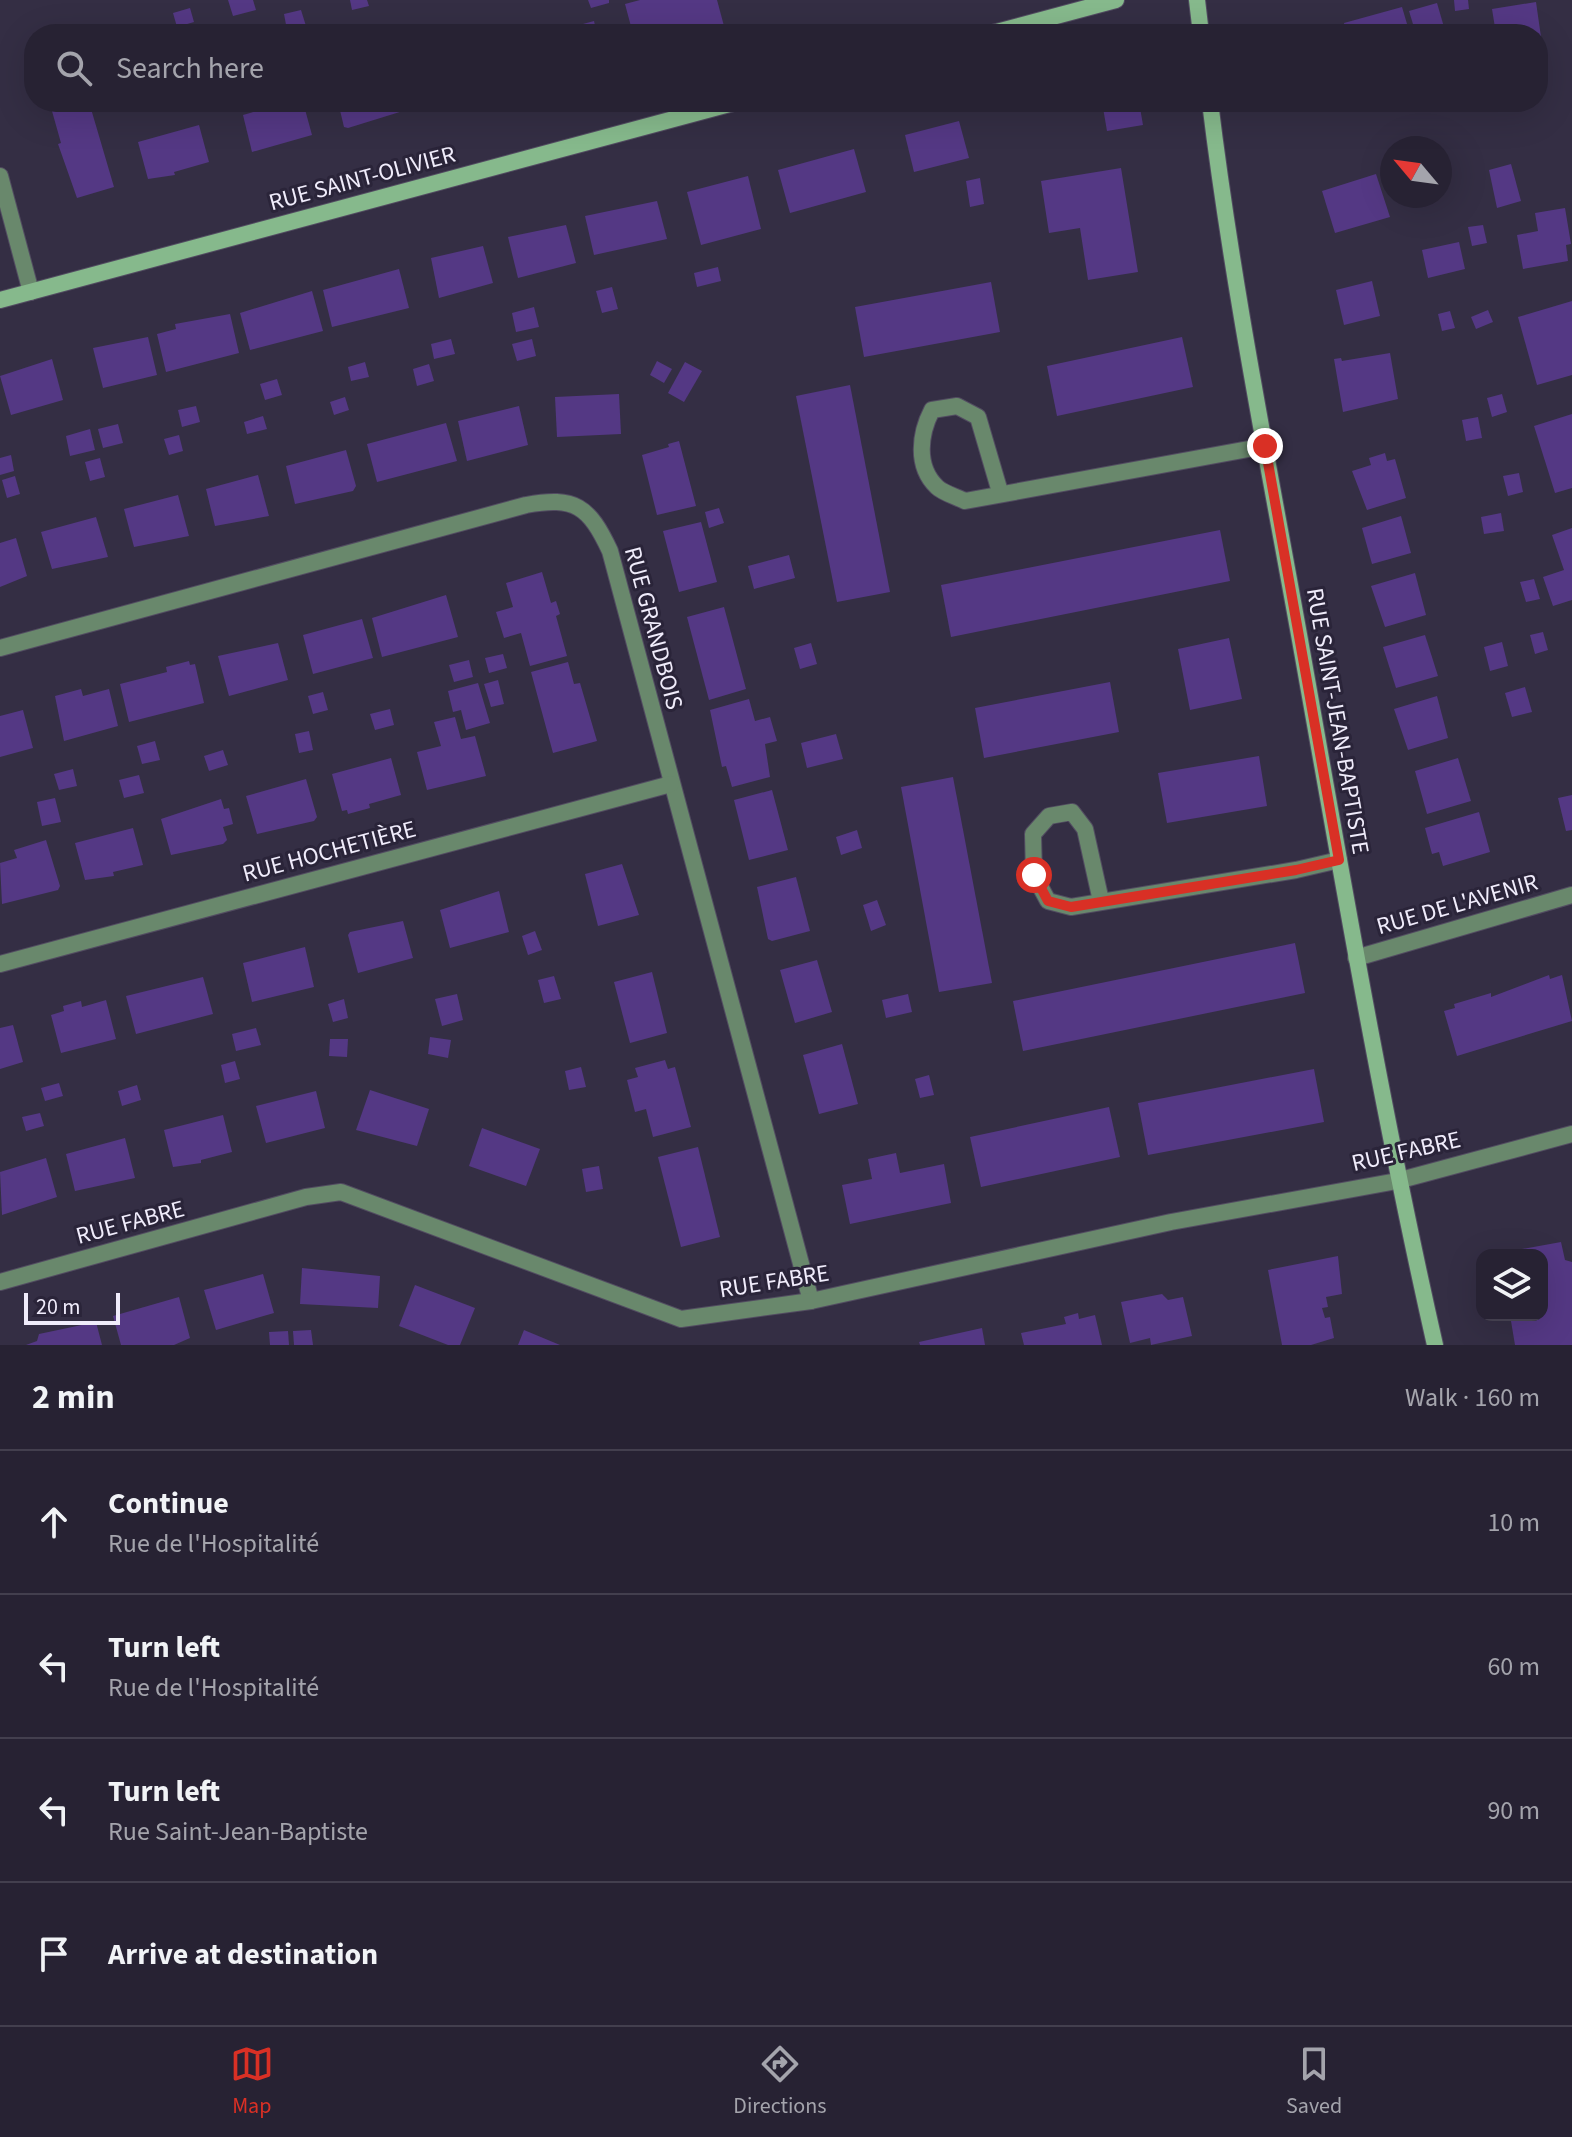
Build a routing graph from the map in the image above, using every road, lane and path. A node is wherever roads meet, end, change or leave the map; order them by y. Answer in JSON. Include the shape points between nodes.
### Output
{"nodes":[{"id":1,"x":1116,"y":0,"type":"edge"},
{"id":2,"x":1197,"y":0,"type":"edge"},
{"id":3,"x":1026,"y":24,"type":"edge"},
{"id":4,"x":1200,"y":24,"type":"edge"},
{"id":5,"x":700,"y":112,"type":"edge"},
{"id":6,"x":1212,"y":112,"type":"edge"},
{"id":7,"x":0,"y":176,"type":"edge"},
{"id":8,"x":31,"y":292,"type":"junction"},
{"id":9,"x":0,"y":300,"type":"edge"},
{"id":10,"x":1265,"y":446,"type":"junction"},
{"id":11,"x":1000,"y":492,"type":"junction"},
{"id":12,"x":0,"y":648,"type":"edge"},
{"id":13,"x":671,"y":784,"type":"junction"},
{"id":14,"x":1339,"y":860,"type":"junction"},
{"id":15,"x":1572,"y":895,"type":"edge"},
{"id":16,"x":1101,"y":901,"type":"junction"},
{"id":17,"x":1356,"y":958,"type":"junction"},
{"id":18,"x":0,"y":964,"type":"edge"},
{"id":19,"x":1572,"y":1134,"type":"edge"},
{"id":20,"x":1397,"y":1181,"type":"junction"},
{"id":21,"x":0,"y":1282,"type":"edge"},
{"id":22,"x":811,"y":1301,"type":"junction"},
{"id":23,"x":1435,"y":1345,"type":"edge"}],
"edges":[{"from":1,"to":3,"type":"street"},
{"from":2,"to":4,"type":"street"},
{"from":5,"to":8,"type":"street","name":"RUE SAINT-OLIVIER"},
{"from":6,"to":10,"type":"street","name":"RUE SAINT-JEAN-BAPTISTE"},
{"from":7,"to":8,"type":"street"},
{"from":8,"to":9,"type":"street","name":"RUE SAINT-OLIVIER"},
{"from":10,"to":11,"type":"street"},
{"from":10,"to":14,"type":"street","name":"RUE SAINT-JEAN-BAPTISTE"},
{"from":11,"to":11,"type":"street","via":[[978,417],[957,406],[932,410],[921,431],[924,466],[937,487],[965,501]]},
{"from":12,"to":13,"type":"street","name":"RUE GRANDBOIS","via":[[557,499],[580,508],[598,525],[610,551]]},
{"from":13,"to":18,"type":"street","name":"RUE HOCHETIÈRE"},
{"from":13,"to":22,"type":"street","name":"RUE GRANDBOIS"},
{"from":14,"to":16,"type":"street"},
{"from":14,"to":17,"type":"street","name":"RUE SAINT-JEAN-BAPTISTE"},
{"from":15,"to":17,"type":"street","name":"RUE DE L'AVENIR"},
{"from":16,"to":16,"type":"street","via":[[1085,829],[1072,812],[1049,816],[1033,834],[1034,875],[1048,901],[1071,907]]},
{"from":17,"to":20,"type":"street","name":"RUE SAINT-JEAN-BAPTISTE"},
{"from":19,"to":20,"type":"street","name":"RUE FABRE"},
{"from":20,"to":22,"type":"street","name":"RUE FABRE","via":[[1171,1222]]},
{"from":20,"to":23,"type":"street","name":"RUE SAINT-JEAN-BAPTISTE"},
{"from":21,"to":22,"type":"street","name":"RUE FABRE","via":[[306,1197],[341,1192],[681,1319]]}]}
